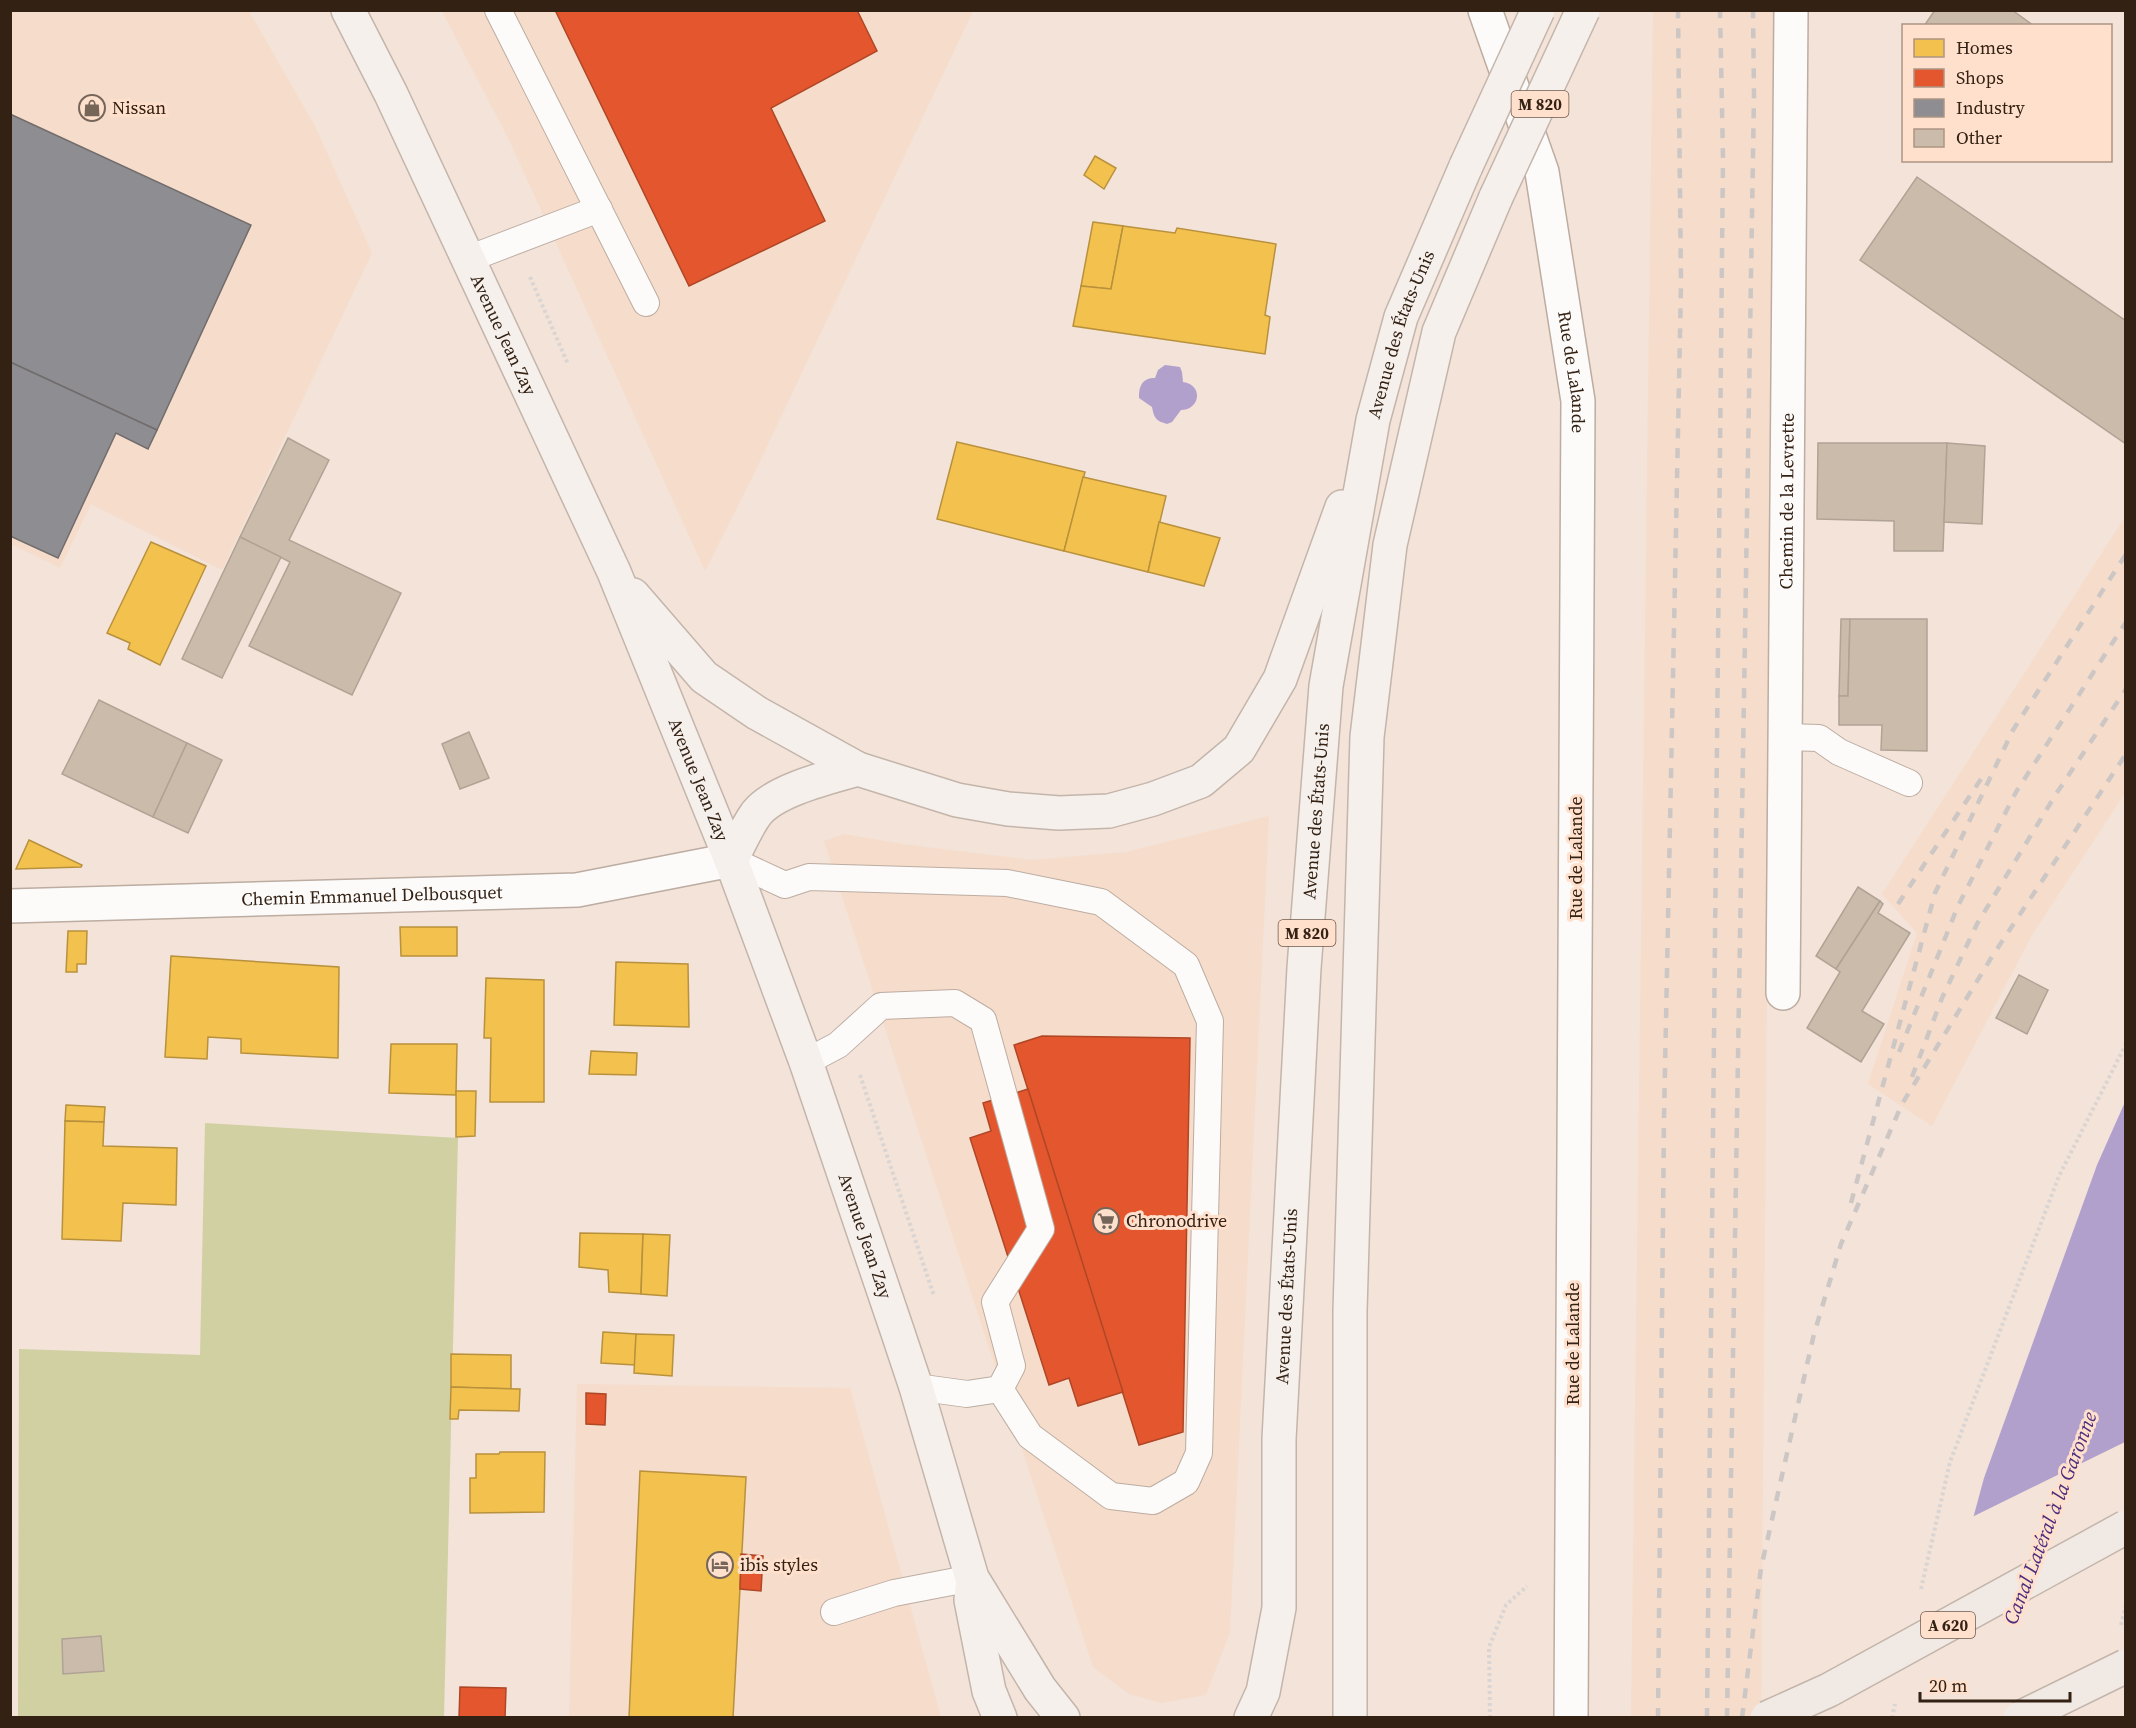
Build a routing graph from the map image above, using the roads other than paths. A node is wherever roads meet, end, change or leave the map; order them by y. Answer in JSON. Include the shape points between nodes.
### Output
{"nodes":[{"id":1,"x":348,"y":10,"type":"edge"},
{"id":2,"x":498,"y":10,"type":"edge"},
{"id":3,"x":1485,"y":10,"type":"edge"},
{"id":4,"x":1538,"y":10,"type":"edge"},
{"id":5,"x":1583,"y":10,"type":"edge"},
{"id":6,"x":1791,"y":10,"type":"edge"},
{"id":7,"x":599,"y":209,"type":"junction"},
{"id":8,"x":468,"y":259,"type":"junction"},
{"id":9,"x":646,"y":303,"type":"dead end"},
{"id":10,"x":1373,"y":420,"type":"junction"},
{"id":11,"x":614,"y":572,"type":"junction"},
{"id":12,"x":1785,"y":737,"type":"junction"},
{"id":13,"x":858,"y":770,"type":"junction"},
{"id":14,"x":1909,"y":783,"type":"dead end"},
{"id":15,"x":730,"y":860,"type":"junction"},
{"id":16,"x":10,"y":906,"type":"edge"},
{"id":17,"x":1783,"y":993,"type":"dead end"},
{"id":18,"x":806,"y":1062,"type":"junction"},
{"id":19,"x":916,"y":1387,"type":"junction"},
{"id":20,"x":1000,"y":1389,"type":"junction"},
{"id":21,"x":2126,"y":1527,"type":"edge"},
{"id":22,"x":972,"y":1578,"type":"junction"},
{"id":23,"x":834,"y":1612,"type":"dead end"},
{"id":24,"x":2126,"y":1666,"type":"edge"},
{"id":25,"x":1000,"y":1718,"type":"edge"},
{"id":26,"x":1063,"y":1718,"type":"edge"},
{"id":27,"x":1251,"y":1718,"type":"edge"},
{"id":28,"x":1350,"y":1718,"type":"edge"},
{"id":29,"x":1571,"y":1718,"type":"edge"},
{"id":30,"x":1767,"y":1718,"type":"edge"},
{"id":31,"x":2020,"y":1718,"type":"edge"}],
"edges":[{"from":1,"to":8,"type":"main road","name":"Avenue Jean Zay"},
{"from":2,"to":7,"type":"lane"},
{"from":3,"to":29,"type":"street","name":"Rue de Lalande","via":[[1542,172],[1578,401]]},
{"from":4,"to":10,"type":"main road","name":"Avenue des États-Unis","number":"M 820","bridge":true,"via":[[1401,317]]},
{"from":5,"to":28,"type":"main road","name":"Avenue des États-Unis","number":"M 820","bridge":true,"via":[[1496,196],[1439,332],[1390,545],[1367,737],[1350,1311]]},
{"from":6,"to":12,"type":"street","name":"Chemin de la Levrette"},
{"from":7,"to":8,"type":"lane"},
{"from":7,"to":9,"type":"lane"},
{"from":8,"to":11,"type":"main road","name":"Avenue Jean Zay"},
{"from":10,"to":13,"type":"main road","via":[[1280,679],[1239,749],[1201,782],[1109,811],[1059,813],[1008,810],[957,800]]},
{"from":10,"to":27,"type":"main road","name":"Avenue des États-Unis","number":"M 820","via":[[1326,686],[1304,968],[1280,1416],[1279,1608],[1263,1692]]},
{"from":11,"to":13,"type":"main road","via":[[704,677],[757,713]]},
{"from":11,"to":15,"type":"main road","name":"Avenue Jean Zay"},
{"from":12,"to":14,"type":"lane","via":[[1819,738],[1839,752]]},
{"from":12,"to":17,"type":"street","name":"Chemin de la Levrette"},
{"from":13,"to":15,"type":"main road","via":[[808,783],[779,796],[757,812]]},
{"from":15,"to":16,"type":"street","name":"Chemin Emmanuel Delbousquet","via":[[577,890]]},
{"from":15,"to":18,"type":"main road","name":"Avenue Jean Zay"},
{"from":15,"to":20,"type":"lane","via":[[785,885],[809,877],[1007,883],[1101,902],[1186,965],[1210,1021],[1199,1453],[1186,1482],[1153,1501],[1111,1496],[1030,1436]]},
{"from":18,"to":19,"type":"main road","name":"Avenue Jean Zay"},
{"from":18,"to":20,"type":"lane","via":[[838,1045],[881,1006],[955,1003],[983,1020],[1041,1229],[995,1302],[1012,1366]]},
{"from":19,"to":20,"type":"lane","via":[[967,1394]]},
{"from":19,"to":22,"type":"main road","name":"Avenue Jean Zay"},
{"from":21,"to":30,"type":"highway","number":"A 620","bridge":true,"via":[[1829,1690]]},
{"from":22,"to":23,"type":"lane","via":[[894,1593]]},
{"from":22,"to":25,"type":"main road","name":"Avenue Jean Zay","via":[[972,1600],[989,1691]]},
{"from":22,"to":26,"type":"main road","name":"Avenue Jean Zay","via":[[1040,1689]]},
{"from":24,"to":31,"type":"highway","bridge":true}]}
